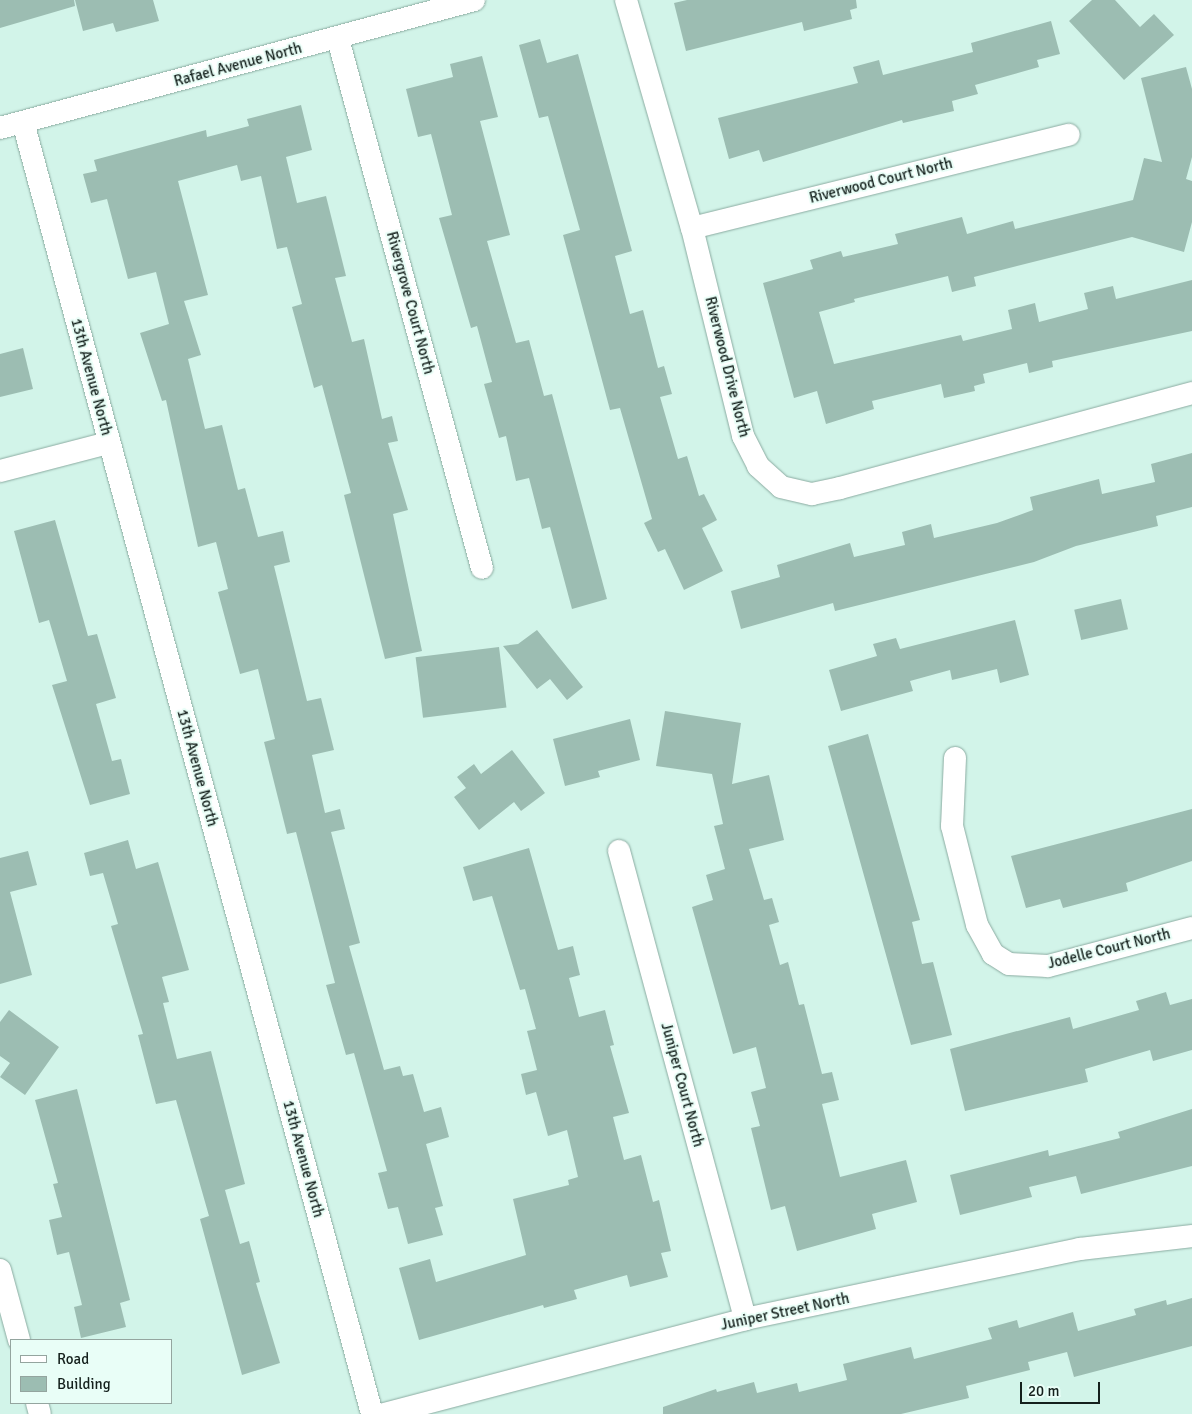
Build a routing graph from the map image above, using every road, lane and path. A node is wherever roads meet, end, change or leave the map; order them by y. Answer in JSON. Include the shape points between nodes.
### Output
{"nodes":[{"id":1,"x":474,"y":0,"type":"edge"},
{"id":2,"x":626,"y":0,"type":"edge"},
{"id":3,"x":338,"y":39,"type":"junction"},
{"id":4,"x":23,"y":122,"type":"junction"},
{"id":5,"x":0,"y":128,"type":"edge"},
{"id":6,"x":1069,"y":135,"type":"dead end"},
{"id":7,"x":692,"y":228,"type":"junction"},
{"id":8,"x":1192,"y":393,"type":"edge"},
{"id":9,"x":108,"y":443,"type":"junction"},
{"id":10,"x":0,"y":471,"type":"edge"},
{"id":11,"x":482,"y":568,"type":"dead end"},
{"id":12,"x":956,"y":758,"type":"dead end"},
{"id":13,"x":619,"y":852,"type":"dead end"},
{"id":14,"x":1192,"y":928,"type":"edge"},
{"id":15,"x":1192,"y":1236,"type":"edge"},
{"id":16,"x":0,"y":1270,"type":"edge"},
{"id":17,"x":745,"y":1319,"type":"junction"},
{"id":18,"x":19,"y":1339,"type":"edge"},
{"id":19,"x":372,"y":1414,"type":"edge"},
{"id":20,"x":384,"y":1414,"type":"edge"}],
"edges":[{"from":1,"to":3,"type":"street","name":"Rafael Avenue North"},
{"from":2,"to":7,"type":"street","name":"Riverwood Drive North"},
{"from":3,"to":4,"type":"street","name":"Rafael Avenue North"},
{"from":3,"to":11,"type":"street","name":"Rivergrove Court North"},
{"from":4,"to":5,"type":"street","name":"Rafael Avenue North"},
{"from":4,"to":9,"type":"street","name":"13th Avenue North"},
{"from":6,"to":7,"type":"street","name":"Riverwood Court North"},
{"from":7,"to":8,"type":"street","name":"Riverwood Drive North","via":[[744,436],[758,466],[781,487],[812,494],[840,488]]},
{"from":9,"to":10,"type":"street"},
{"from":9,"to":19,"type":"street","name":"13th Avenue North"},
{"from":12,"to":14,"type":"street","name":"Jodelle Court North","via":[[952,826],[978,925],[993,954],[1008,964],[1048,966]]},
{"from":13,"to":17,"type":"street","name":"Juniper Court North"},
{"from":15,"to":17,"type":"street","name":"Juniper Street North","via":[[1080,1249]]},
{"from":16,"to":18,"type":"street"},
{"from":17,"to":20,"type":"street","name":"Juniper Street North"}]}
